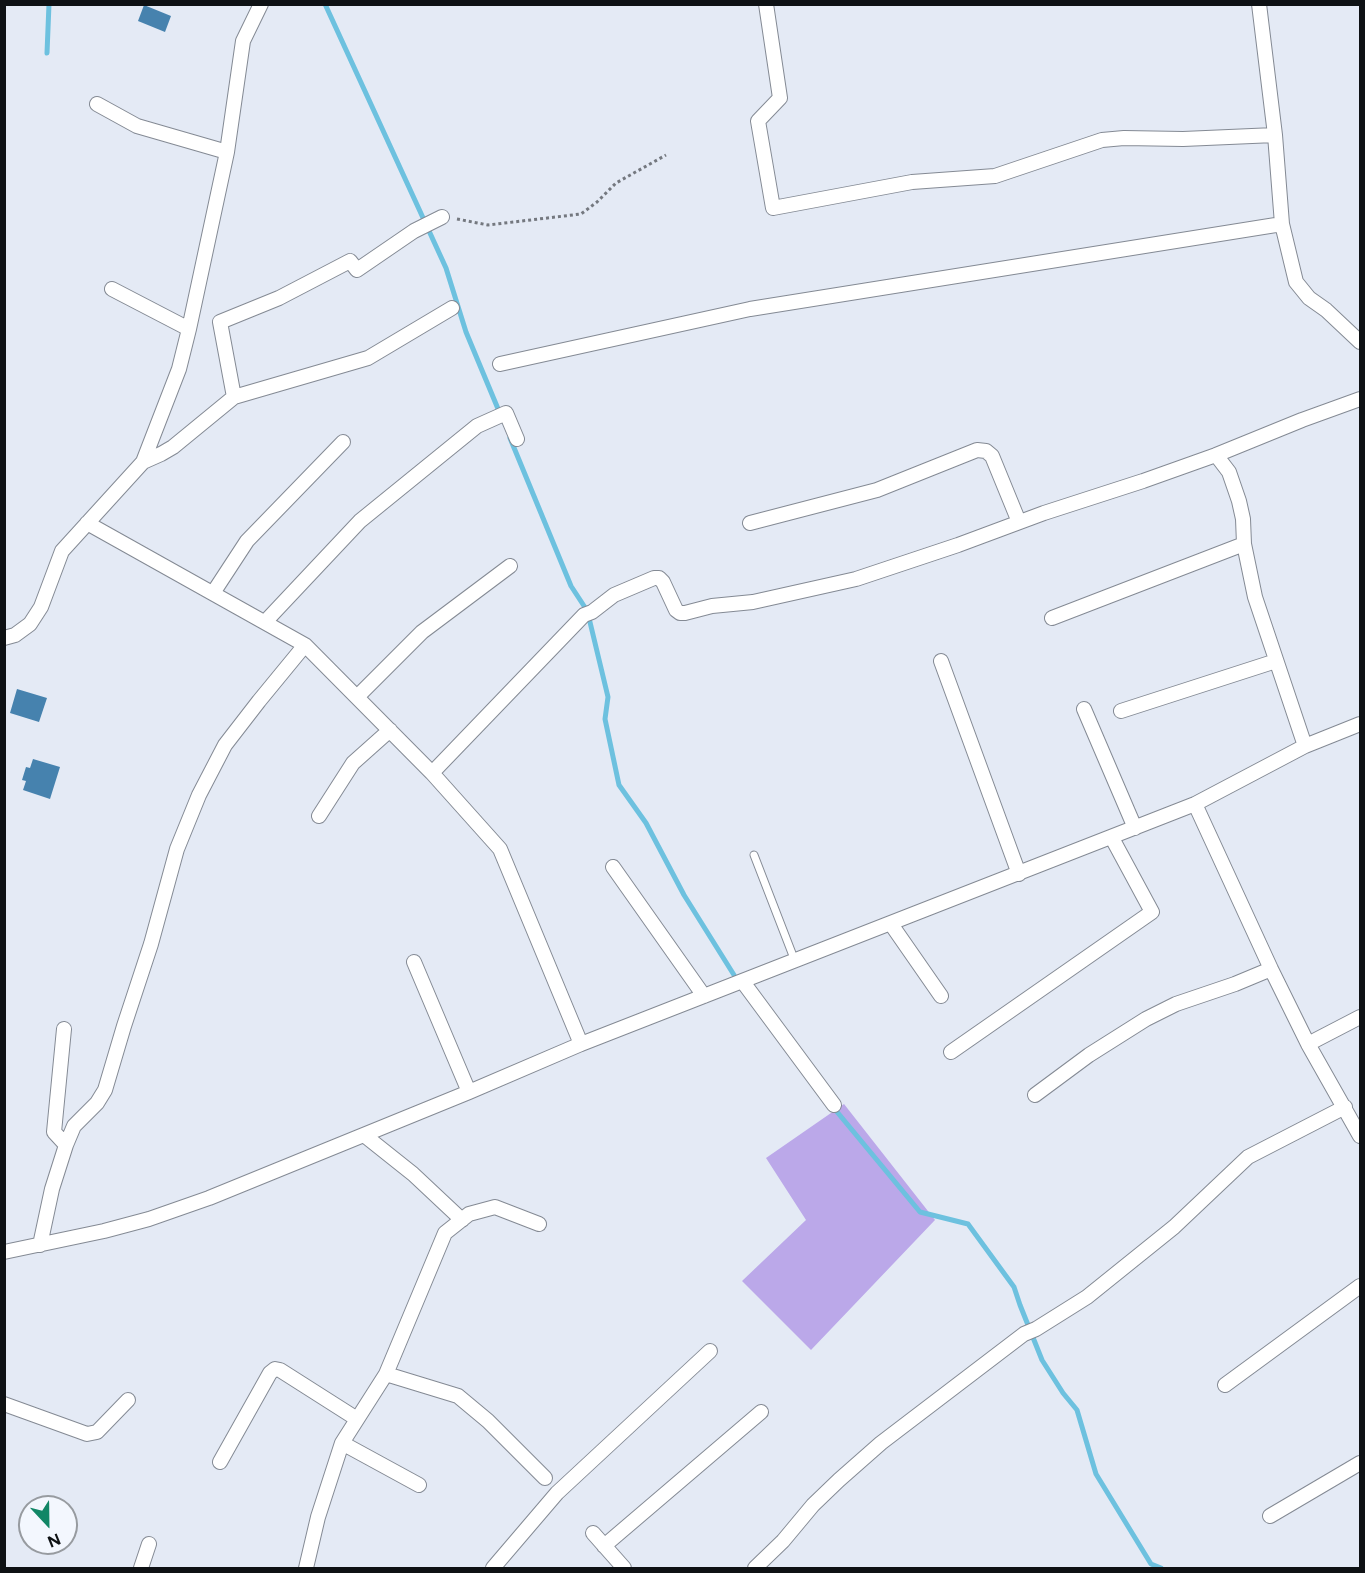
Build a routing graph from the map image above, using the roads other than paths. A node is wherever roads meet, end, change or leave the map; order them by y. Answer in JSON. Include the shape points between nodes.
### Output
{"nodes":[{"id":1,"x":261,"y":4,"type":"edge"},
{"id":2,"x":766,"y":4,"type":"edge"},
{"id":3,"x":1258,"y":4,"type":"edge"},
{"id":4,"x":97,"y":104,"type":"dead end"},
{"id":5,"x":1275,"y":135,"type":"junction"},
{"id":6,"x":226,"y":152,"type":"junction"},
{"id":7,"x":432,"y":222,"type":"road end"},
{"id":8,"x":1282,"y":224,"type":"junction"},
{"id":9,"x":112,"y":289,"type":"dead end"},
{"id":10,"x":452,"y":308,"type":"dead end"},
{"id":11,"x":189,"y":329,"type":"junction"},
{"id":12,"x":1360,"y":342,"type":"edge"},
{"id":13,"x":500,"y":364,"type":"dead end"},
{"id":14,"x":234,"y":397,"type":"junction"},
{"id":15,"x":1360,"y":399,"type":"edge"},
{"id":16,"x":517,"y":439,"type":"dead end"},
{"id":17,"x":343,"y":442,"type":"dead end"},
{"id":18,"x":1216,"y":455,"type":"junction"},
{"id":19,"x":143,"y":462,"type":"junction"},
{"id":20,"x":1018,"y":522,"type":"junction"},
{"id":21,"x":87,"y":523,"type":"junction"},
{"id":22,"x":750,"y":523,"type":"dead end"},
{"id":23,"x":1244,"y":543,"type":"junction"},
{"id":24,"x":510,"y":566,"type":"dead end"},
{"id":25,"x":213,"y":593,"type":"junction"},
{"id":26,"x":1052,"y":618,"type":"dead end"},
{"id":27,"x":265,"y":622,"type":"junction"},
{"id":28,"x":4,"y":638,"type":"edge"},
{"id":29,"x":305,"y":645,"type":"junction"},
{"id":30,"x":941,"y":661,"type":"dead end"},
{"id":31,"x":1276,"y":661,"type":"junction"},
{"id":32,"x":357,"y":697,"type":"junction"},
{"id":33,"x":1084,"y":709,"type":"dead end"},
{"id":34,"x":1121,"y":711,"type":"dead end"},
{"id":35,"x":1360,"y":724,"type":"edge"},
{"id":36,"x":390,"y":730,"type":"junction"},
{"id":37,"x":1305,"y":746,"type":"junction"},
{"id":38,"x":432,"y":772,"type":"junction"},
{"id":39,"x":1195,"y":804,"type":"junction"},
{"id":40,"x":320,"y":816,"type":"dead end"},
{"id":41,"x":1135,"y":828,"type":"junction"},
{"id":42,"x":1112,"y":837,"type":"junction"},
{"id":43,"x":754,"y":855,"type":"dead end"},
{"id":44,"x":613,"y":867,"type":"dead end"},
{"id":45,"x":1019,"y":874,"type":"junction"},
{"id":46,"x":891,"y":924,"type":"junction"},
{"id":47,"x":795,"y":961,"type":"junction"},
{"id":48,"x":414,"y":962,"type":"dead end"},
{"id":49,"x":1271,"y":969,"type":"junction"},
{"id":50,"x":743,"y":982,"type":"junction"},
{"id":51,"x":704,"y":996,"type":"junction"},
{"id":52,"x":941,"y":996,"type":"dead end"},
{"id":53,"x":1360,"y":1017,"type":"edge"},
{"id":54,"x":64,"y":1029,"type":"dead end"},
{"id":55,"x":581,"y":1044,"type":"junction"},
{"id":56,"x":1308,"y":1044,"type":"junction"},
{"id":57,"x":951,"y":1052,"type":"dead end"},
{"id":58,"x":469,"y":1092,"type":"junction"},
{"id":59,"x":1035,"y":1095,"type":"dead end"},
{"id":60,"x":834,"y":1105,"type":"dead end"},
{"id":61,"x":1345,"y":1107,"type":"junction"},
{"id":62,"x":364,"y":1135,"type":"junction"},
{"id":63,"x":1360,"y":1136,"type":"edge"},
{"id":64,"x":66,"y":1145,"type":"junction"},
{"id":65,"x":462,"y":1220,"type":"junction"},
{"id":66,"x":539,"y":1224,"type":"dead end"},
{"id":67,"x":40,"y":1245,"type":"junction"},
{"id":68,"x":4,"y":1252,"type":"edge"},
{"id":69,"x":1360,"y":1286,"type":"edge"},
{"id":70,"x":710,"y":1351,"type":"dead end"},
{"id":71,"x":386,"y":1374,"type":"junction"},
{"id":72,"x":1225,"y":1385,"type":"dead end"},
{"id":73,"x":128,"y":1400,"type":"dead end"},
{"id":74,"x":4,"y":1404,"type":"edge"},
{"id":75,"x":761,"y":1412,"type":"dead end"},
{"id":76,"x":357,"y":1419,"type":"junction"},
{"id":77,"x":342,"y":1443,"type":"junction"},
{"id":78,"x":220,"y":1462,"type":"dead end"},
{"id":79,"x":1360,"y":1463,"type":"edge"},
{"id":80,"x":545,"y":1478,"type":"dead end"},
{"id":81,"x":419,"y":1485,"type":"dead end"},
{"id":82,"x":1270,"y":1516,"type":"dead end"},
{"id":83,"x":593,"y":1533,"type":"dead end"},
{"id":84,"x":149,"y":1544,"type":"dead end"},
{"id":85,"x":604,"y":1546,"type":"junction"},
{"id":86,"x":141,"y":1569,"type":"edge"},
{"id":87,"x":306,"y":1569,"type":"edge"},
{"id":88,"x":493,"y":1569,"type":"edge"},
{"id":89,"x":624,"y":1569,"type":"edge"},
{"id":90,"x":755,"y":1569,"type":"edge"}],
"edges":[{"from":1,"to":6,"type":"street","via":[[243,40]]},
{"from":2,"to":5,"type":"street","via":[[780,98],[758,121],[773,208],[912,182],[995,176],[1102,140]]},
{"from":3,"to":5,"type":"street"},
{"from":4,"to":6,"type":"street","via":[[137,126]]},
{"from":5,"to":8,"type":"street"},
{"from":6,"to":11,"type":"street"},
{"from":7,"to":14,"type":"street","via":[[357,270],[350,261],[279,298],[220,322]]},
{"from":8,"to":12,"type":"street","via":[[1296,282]]},
{"from":8,"to":13,"type":"street","via":[[750,309]]},
{"from":9,"to":11,"type":"street"},
{"from":10,"to":14,"type":"street","via":[[368,358]]},
{"from":11,"to":19,"type":"street","via":[[179,369]]},
{"from":14,"to":19,"type":"street","via":[[173,447]]},
{"from":15,"to":18,"type":"street"},
{"from":16,"to":27,"type":"street","via":[[506,413],[477,426],[360,521]]},
{"from":17,"to":25,"type":"street","via":[[247,542]]},
{"from":18,"to":20,"type":"street"},
{"from":18,"to":23,"type":"street","via":[[1229,472],[1239,501]]},
{"from":19,"to":21,"type":"street"},
{"from":20,"to":22,"type":"street","via":[[992,456],[977,450],[877,490]]},
{"from":20,"to":38,"type":"street","via":[[855,579],[753,602],[680,613],[659,578],[614,595],[588,613]]},
{"from":21,"to":25,"type":"street"},
{"from":21,"to":28,"type":"street","via":[[62,551],[41,607],[30,624]]},
{"from":23,"to":26,"type":"street"},
{"from":23,"to":31,"type":"street","via":[[1255,597]]},
{"from":24,"to":32,"type":"street","via":[[422,632]]},
{"from":25,"to":27,"type":"street"},
{"from":27,"to":29,"type":"street"},
{"from":29,"to":32,"type":"street"},
{"from":29,"to":64,"type":"street","via":[[225,745],[199,795],[177,849],[105,1090],[74,1126]]},
{"from":30,"to":45,"type":"street"},
{"from":31,"to":34,"type":"street"},
{"from":31,"to":37,"type":"street"},
{"from":32,"to":36,"type":"street"},
{"from":33,"to":41,"type":"street"},
{"from":35,"to":37,"type":"street"},
{"from":36,"to":38,"type":"street"},
{"from":36,"to":40,"type":"street","via":[[353,763]]},
{"from":37,"to":39,"type":"street"},
{"from":38,"to":55,"type":"street","via":[[500,849]]},
{"from":39,"to":41,"type":"street"},
{"from":39,"to":49,"type":"street"},
{"from":41,"to":42,"type":"street"},
{"from":42,"to":45,"type":"street"},
{"from":42,"to":57,"type":"street","via":[[1152,912]]},
{"from":43,"to":47,"type":"lane"},
{"from":44,"to":51,"type":"street"},
{"from":45,"to":46,"type":"street"},
{"from":46,"to":47,"type":"street"},
{"from":46,"to":52,"type":"street"},
{"from":47,"to":50,"type":"street"},
{"from":48,"to":58,"type":"street"},
{"from":49,"to":56,"type":"street"},
{"from":49,"to":59,"type":"street","via":[[1146,1019]]},
{"from":50,"to":51,"type":"street"},
{"from":50,"to":60,"type":"street"},
{"from":51,"to":55,"type":"street"},
{"from":53,"to":56,"type":"street"},
{"from":54,"to":64,"type":"street","via":[[54,1132]]},
{"from":55,"to":58,"type":"street"},
{"from":56,"to":61,"type":"street"},
{"from":58,"to":62,"type":"street"},
{"from":61,"to":63,"type":"street"},
{"from":61,"to":90,"type":"street","via":[[1248,1157],[1174,1227],[1087,1297],[1030,1331],[882,1443],[839,1479]]},
{"from":62,"to":65,"type":"street"},
{"from":62,"to":67,"type":"street","via":[[149,1219]]},
{"from":64,"to":67,"type":"street","via":[[51,1190]]},
{"from":65,"to":66,"type":"street","via":[[469,1214],[495,1207]]},
{"from":65,"to":71,"type":"street","via":[[445,1233]]},
{"from":67,"to":68,"type":"street"},
{"from":69,"to":72,"type":"street"},
{"from":70,"to":88,"type":"street","via":[[557,1493]]},
{"from":71,"to":76,"type":"street"},
{"from":71,"to":80,"type":"street","via":[[458,1396]]},
{"from":73,"to":74,"type":"street","via":[[97,1432],[87,1434]]},
{"from":75,"to":85,"type":"street"},
{"from":76,"to":77,"type":"street"},
{"from":76,"to":78,"type":"street","via":[[275,1370],[270,1372]]},
{"from":77,"to":81,"type":"street"},
{"from":77,"to":87,"type":"street"},
{"from":79,"to":82,"type":"street"},
{"from":83,"to":85,"type":"street"},
{"from":84,"to":86,"type":"street"},
{"from":85,"to":89,"type":"street"}]}
